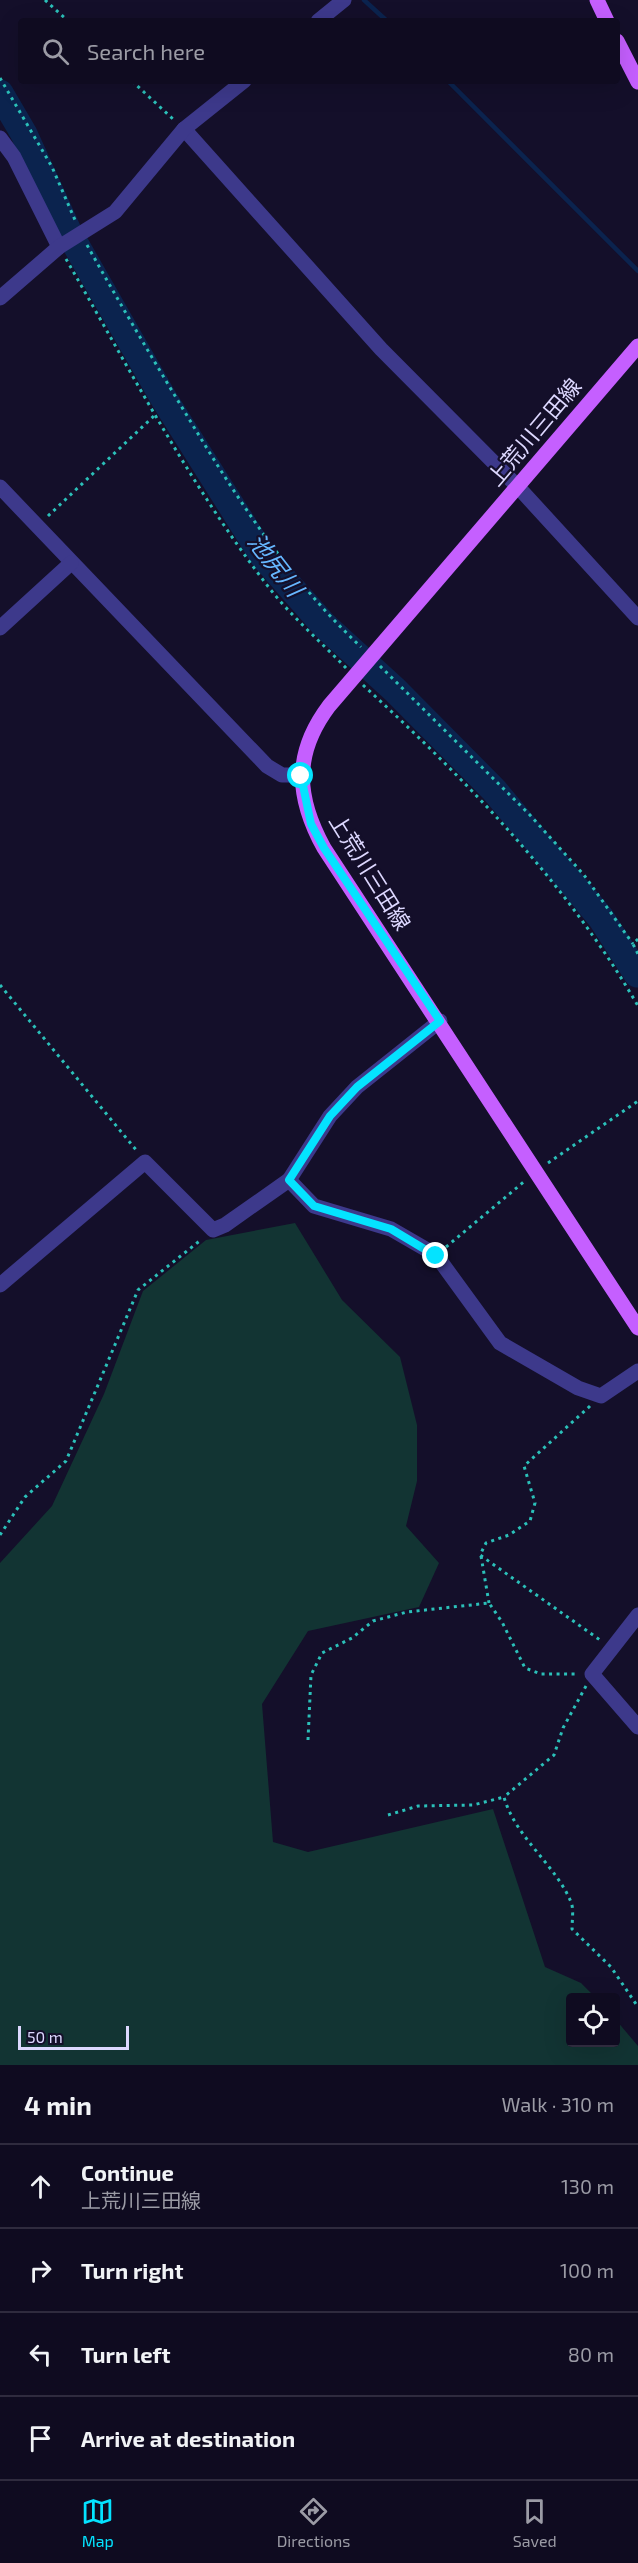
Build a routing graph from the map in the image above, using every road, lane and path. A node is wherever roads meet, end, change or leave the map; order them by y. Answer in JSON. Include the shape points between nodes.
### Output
{"nodes":[{"id":1,"x":45,"y":0,"type":"edge"},
{"id":2,"x":344,"y":0,"type":"edge"},
{"id":3,"x":597,"y":0,"type":"edge"},
{"id":4,"x":65,"y":18,"type":"edge"},
{"id":5,"x":322,"y":18,"type":"edge"},
{"id":6,"x":606,"y":18,"type":"edge"},
{"id":7,"x":620,"y":45,"type":"edge"},
{"id":8,"x":636,"y":73,"type":"edge"},
{"id":9,"x":0,"y":78,"type":"edge"},
{"id":10,"x":135,"y":84,"type":"edge"},
{"id":11,"x":240,"y":84,"type":"edge"},
{"id":12,"x":184,"y":129,"type":"junction"},
{"id":13,"x":0,"y":138,"type":"edge"},
{"id":14,"x":81,"y":233,"type":"junction"},
{"id":15,"x":59,"y":248,"type":"junction"},
{"id":16,"x":0,"y":298,"type":"edge"},
{"id":17,"x":638,"y":345,"type":"edge"},
{"id":18,"x":156,"y":414,"type":"junction"},
{"id":19,"x":0,"y":486,"type":"edge"},
{"id":20,"x":519,"y":488,"type":"junction"},
{"id":21,"x":37,"y":527,"type":"junction"},
{"id":22,"x":70,"y":563,"type":"junction"},
{"id":23,"x":638,"y":618,"type":"edge"},
{"id":24,"x":0,"y":628,"type":"edge"},
{"id":25,"x":372,"y":658,"type":"junction"},
{"id":26,"x":354,"y":677,"type":"junction"},
{"id":27,"x":301,"y":776,"type":"junction"},
{"id":28,"x":638,"y":939,"type":"edge"},
{"id":29,"x":633,"y":944,"type":"junction"},
{"id":30,"x":638,"y":954,"type":"edge"},
{"id":31,"x":0,"y":985,"type":"edge"},
{"id":32,"x":638,"y":1006,"type":"edge"},
{"id":33,"x":440,"y":1021,"type":"junction"},
{"id":34,"x":145,"y":1162,"type":"junction"},
{"id":35,"x":289,"y":1180,"type":"junction"},
{"id":36,"x":213,"y":1230,"type":"junction"},
{"id":37,"x":0,"y":1285,"type":"edge"},
{"id":38,"x":638,"y":1328,"type":"edge"},
{"id":39,"x":638,"y":1371,"type":"edge"},
{"id":40,"x":601,"y":1396,"type":"junction"},
{"id":41,"x":0,"y":1535,"type":"edge"},
{"id":42,"x":480,"y":1555,"type":"junction"},
{"id":43,"x":489,"y":1603,"type":"junction"},
{"id":44,"x":638,"y":1615,"type":"edge"},
{"id":45,"x":611,"y":1647,"type":"junction"},
{"id":46,"x":592,"y":1674,"type":"junction"},
{"id":47,"x":638,"y":1727,"type":"edge"},
{"id":48,"x":308,"y":1740,"type":"dead end"},
{"id":49,"x":504,"y":1797,"type":"junction"},
{"id":50,"x":388,"y":1815,"type":"dead end"},
{"id":51,"x":638,"y":2007,"type":"edge"}],
"edges":[{"from":1,"to":4,"type":"path"},
{"from":2,"to":5,"type":"street"},
{"from":3,"to":6,"type":"main road"},
{"from":7,"to":8,"type":"main road"},
{"from":9,"to":14,"type":"path","via":[[52,168]]},
{"from":10,"to":12,"type":"path"},
{"from":11,"to":12,"type":"street"},
{"from":12,"to":14,"type":"street","via":[[115,212]]},
{"from":12,"to":20,"type":"street","via":[[381,349]]},
{"from":13,"to":15,"type":"street","via":[[14,157]]},
{"from":14,"to":15,"type":"street"},
{"from":14,"to":25,"type":"path","via":[[128,318],[268,544],[331,619]]},
{"from":15,"to":16,"type":"street"},
{"from":15,"to":18,"type":"path"},
{"from":17,"to":20,"type":"main road","name":"上荒川三田線"},
{"from":18,"to":21,"type":"path"},
{"from":18,"to":26,"type":"path","via":[[210,503],[271,590]]},
{"from":19,"to":21,"type":"street"},
{"from":20,"to":23,"type":"street"},
{"from":20,"to":25,"type":"main road","name":"上荒川三田線"},
{"from":21,"to":22,"type":"street"},
{"from":22,"to":24,"type":"street"},
{"from":22,"to":27,"type":"street","via":[[267,766],[282,775]]},
{"from":25,"to":26,"type":"main road","name":"上荒川三田線"},
{"from":25,"to":29,"type":"path","via":[[529,813],[584,875]]},
{"from":26,"to":27,"type":"main road","name":"上荒川三田線","via":[[315,724],[305,749]]},
{"from":26,"to":32,"type":"path","via":[[511,833],[571,903]]},
{"from":27,"to":33,"type":"main road","name":"上荒川三田線","via":[[311,824],[324,848]]},
{"from":28,"to":29,"type":"path"},
{"from":29,"to":30,"type":"path"},
{"from":31,"to":34,"type":"path"},
{"from":33,"to":35,"type":"street","via":[[357,1087],[330,1116]]},
{"from":33,"to":38,"type":"main road","name":"上荒川三田線"},
{"from":34,"to":36,"type":"street"},
{"from":34,"to":37,"type":"street"},
{"from":35,"to":36,"type":"street"},
{"from":35,"to":40,"type":"street","via":[[314,1206],[391,1229],[436,1256],[500,1343],[578,1389]]},
{"from":36,"to":41,"type":"path","via":[[138,1290],[66,1461],[25,1497]]},
{"from":39,"to":40,"type":"street"},
{"from":40,"to":42,"type":"path","via":[[524,1466],[535,1503],[530,1521],[509,1535],[486,1543]]},
{"from":42,"to":43,"type":"path"},
{"from":42,"to":45,"type":"path"},
{"from":43,"to":46,"type":"path","via":[[525,1668],[541,1674]]},
{"from":43,"to":48,"type":"path","via":[[373,1620],[352,1638],[322,1653],[311,1675]]},
{"from":44,"to":45,"type":"street"},
{"from":45,"to":46,"type":"street"},
{"from":46,"to":47,"type":"street"},
{"from":46,"to":49,"type":"path","via":[[563,1728],[554,1755]]},
{"from":49,"to":50,"type":"path","via":[[473,1805],[418,1806]]},
{"from":49,"to":51,"type":"path","via":[[509,1814],[572,1904],[572,1929],[611,1967]]}]}
